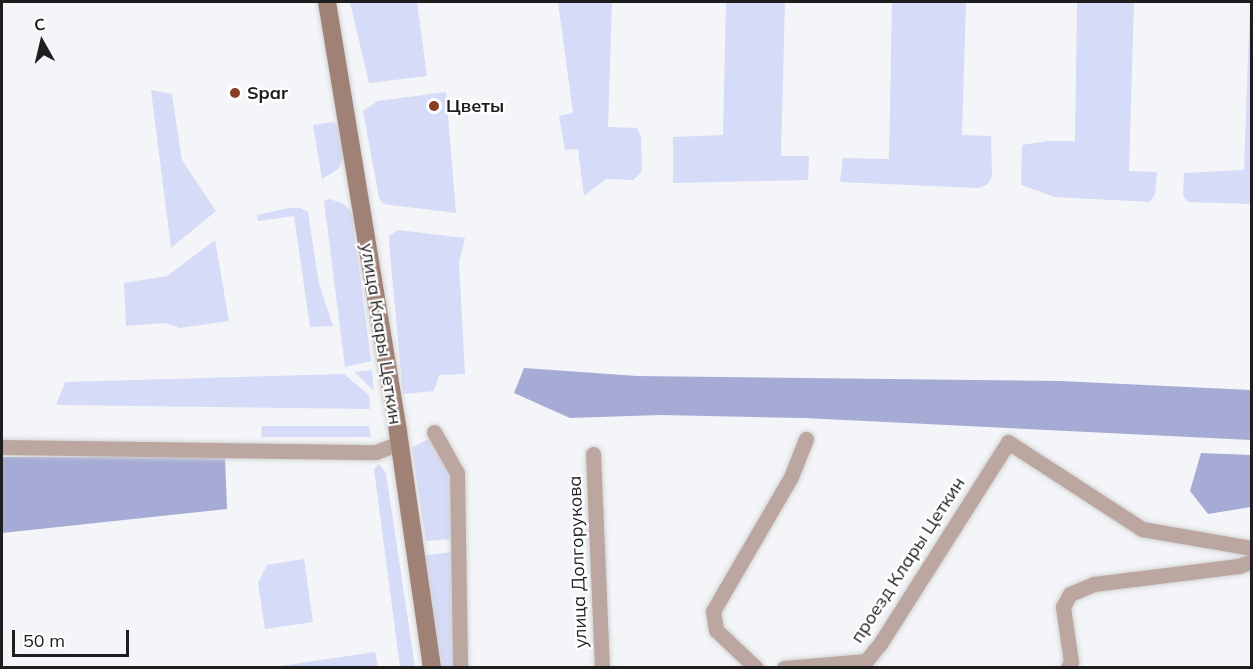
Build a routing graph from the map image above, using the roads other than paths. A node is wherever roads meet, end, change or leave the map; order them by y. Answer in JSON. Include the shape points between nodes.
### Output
{"nodes":[{"id":1,"x":327,"y":2,"type":"edge"},
{"id":2,"x":434,"y":432,"type":"dead end"},
{"id":3,"x":806,"y":439,"type":"dead end"},
{"id":4,"x":399,"y":443,"type":"junction"},
{"id":5,"x":2,"y":447,"type":"edge"},
{"id":6,"x":593,"y":454,"type":"dead end"},
{"id":7,"x":1251,"y":548,"type":"edge"},
{"id":8,"x":1251,"y":561,"type":"edge"},
{"id":9,"x":432,"y":668,"type":"edge"},
{"id":10,"x":460,"y":668,"type":"edge"},
{"id":11,"x":602,"y":668,"type":"edge"},
{"id":12,"x":756,"y":668,"type":"edge"},
{"id":13,"x":784,"y":668,"type":"edge"},
{"id":14,"x":1068,"y":668,"type":"edge"}],
"edges":[{"from":1,"to":4,"type":"main road","name":"улица Клары Цеткин"},
{"from":2,"to":10,"type":"street","via":[[457,473]]},
{"from":3,"to":12,"type":"street","via":[[791,477],[713,611],[716,630]]},
{"from":4,"to":5,"type":"street","via":[[376,452]]},
{"from":4,"to":9,"type":"main road","name":"улица Клары Цеткин"},
{"from":6,"to":11,"type":"street","name":"улица Долгорукова"},
{"from":7,"to":13,"type":"street","name":"проезд Клары Цеткин","via":[[1142,529],[1008,442],[866,661]]},
{"from":8,"to":14,"type":"street","via":[[1239,566],[1094,584],[1070,594],[1063,607],[1071,662]]}]}
